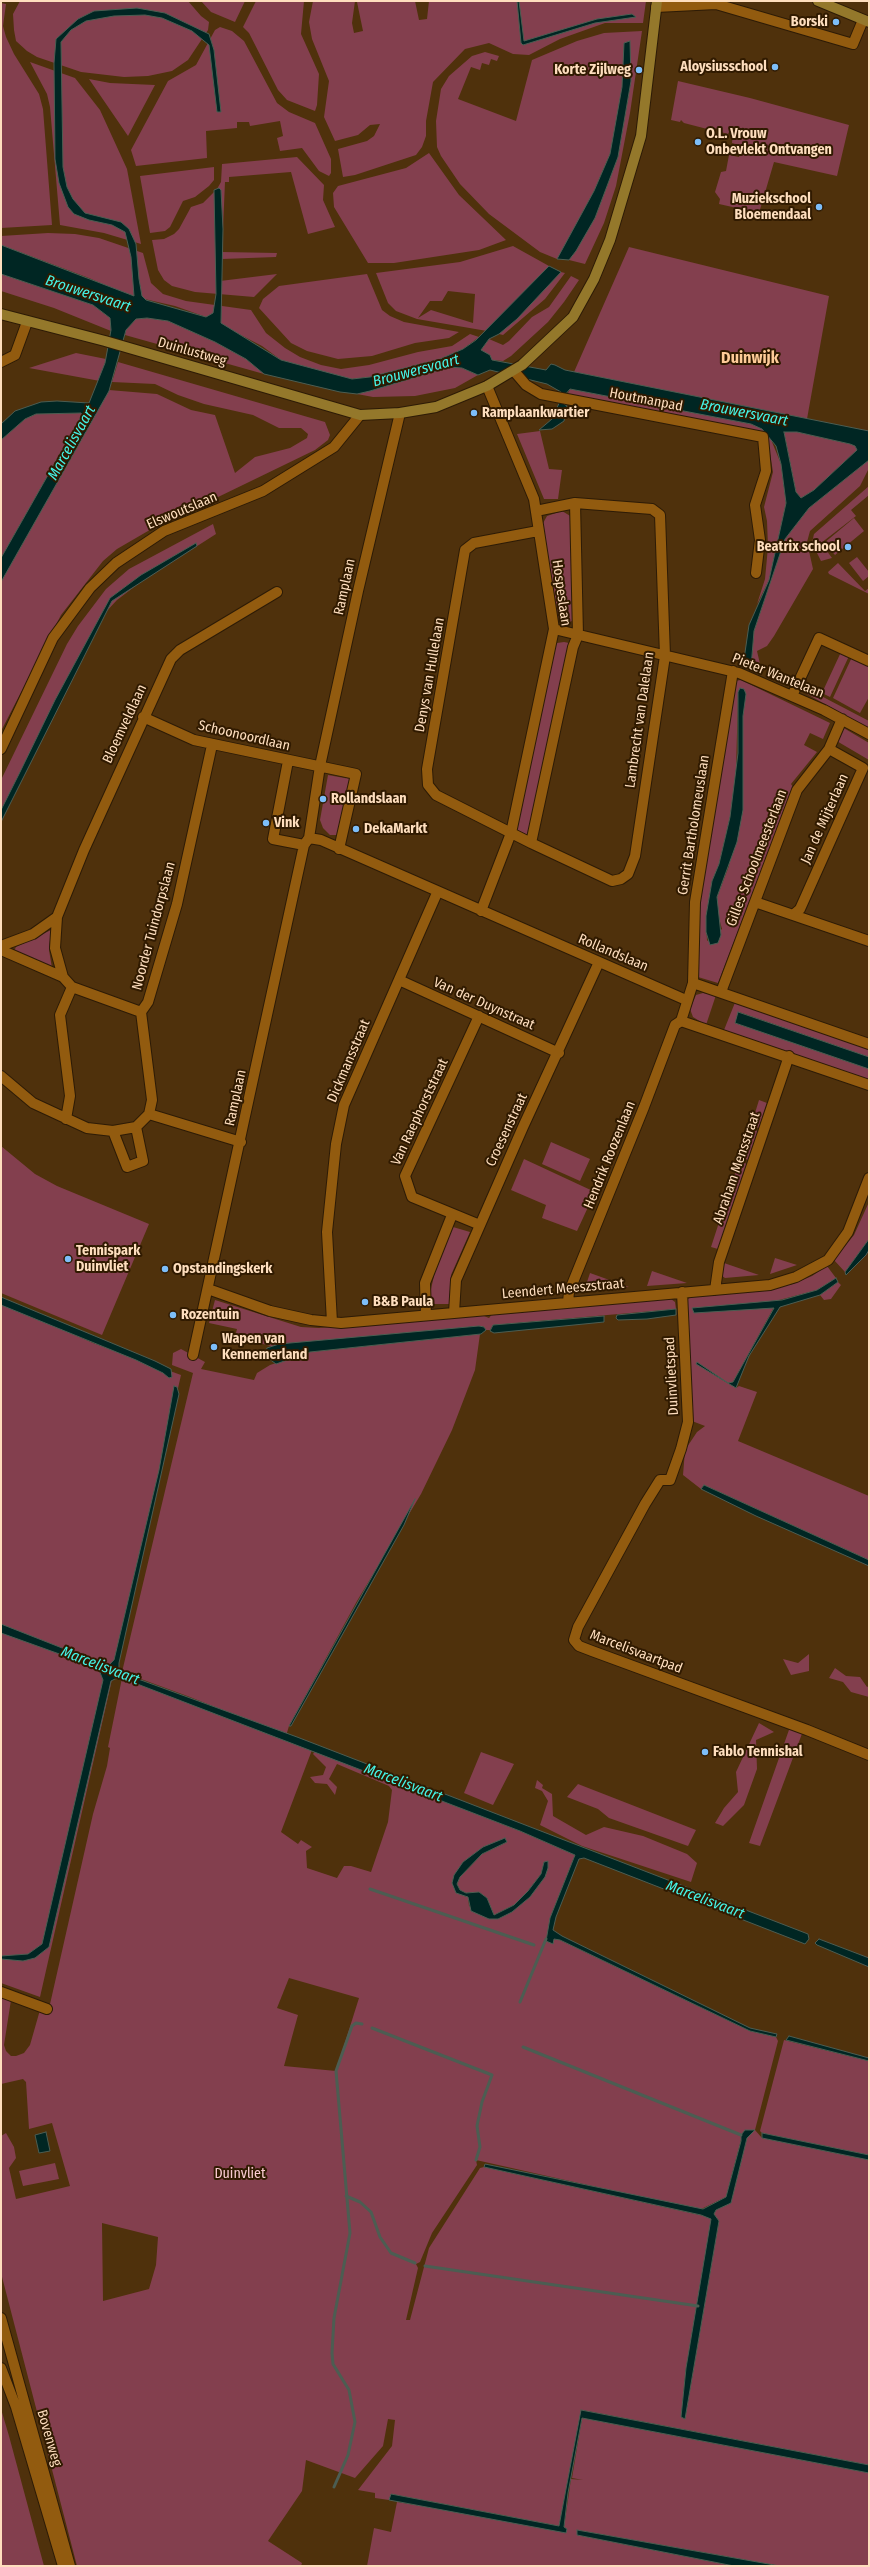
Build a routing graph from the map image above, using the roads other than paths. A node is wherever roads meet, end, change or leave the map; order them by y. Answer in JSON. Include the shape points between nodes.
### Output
{"nodes":[{"id":1,"x":818,"y":1,"type":"edge"},
{"id":2,"x":656,"y":4,"type":"edge"},
{"id":3,"x":866,"y":21,"type":"edge"},
{"id":4,"x":1,"y":314,"type":"edge"},
{"id":5,"x":27,"y":322,"type":"junction"},
{"id":6,"x":1,"y":362,"type":"edge"},
{"id":7,"x":516,"y":372,"type":"junction"},
{"id":8,"x":487,"y":386,"type":"junction"},
{"id":9,"x":400,"y":413,"type":"junction"},
{"id":10,"x":360,"y":415,"type":"junction"},
{"id":11,"x":575,"y":503,"type":"junction"},
{"id":12,"x":536,"y":511,"type":"junction"},
{"id":13,"x":538,"y":530,"type":"junction"},
{"id":14,"x":756,"y":573,"type":"dead end"},
{"id":15,"x":277,"y":592,"type":"dead end"},
{"id":16,"x":554,"y":629,"type":"junction"},
{"id":17,"x":578,"y":636,"type":"junction"},
{"id":18,"x":665,"y":656,"type":"junction"},
{"id":19,"x":869,"y":661,"type":"edge"},
{"id":20,"x":733,"y":671,"type":"junction"},
{"id":21,"x":792,"y":696,"type":"junction"},
{"id":22,"x":143,"y":717,"type":"junction"},
{"id":23,"x":842,"y":719,"type":"junction"},
{"id":24,"x":869,"y":734,"type":"edge"},
{"id":25,"x":212,"y":745,"type":"junction"},
{"id":26,"x":1,"y":749,"type":"edge"},
{"id":27,"x":829,"y":749,"type":"junction"},
{"id":28,"x":288,"y":761,"type":"junction"},
{"id":29,"x":320,"y":766,"type":"junction"},
{"id":30,"x":511,"y":833,"type":"junction"},
{"id":31,"x":307,"y":842,"type":"junction"},
{"id":32,"x":531,"y":843,"type":"junction"},
{"id":33,"x":339,"y":849,"type":"junction"},
{"id":34,"x":437,"y":893,"type":"junction"},
{"id":35,"x":755,"y":902,"type":"junction"},
{"id":36,"x":480,"y":911,"type":"junction"},
{"id":37,"x":793,"y":915,"type":"junction"},
{"id":38,"x":58,"y":918,"type":"junction"},
{"id":39,"x":869,"y":942,"type":"edge"},
{"id":40,"x":1,"y":946,"type":"edge"},
{"id":41,"x":1,"y":950,"type":"edge"},
{"id":42,"x":599,"y":962,"type":"junction"},
{"id":43,"x":63,"y":977,"type":"junction"},
{"id":44,"x":399,"y":980,"type":"junction"},
{"id":45,"x":693,"y":983,"type":"junction"},
{"id":46,"x":72,"y":987,"type":"junction"},
{"id":47,"x":721,"y":992,"type":"junction"},
{"id":48,"x":686,"y":1000,"type":"junction"},
{"id":49,"x":140,"y":1012,"type":"junction"},
{"id":50,"x":479,"y":1016,"type":"junction"},
{"id":51,"x":681,"y":1021,"type":"junction"},
{"id":52,"x":869,"y":1044,"type":"edge"},
{"id":53,"x":558,"y":1053,"type":"junction"},
{"id":54,"x":789,"y":1056,"type":"junction"},
{"id":55,"x":1,"y":1076,"type":"edge"},
{"id":56,"x":869,"y":1084,"type":"edge"},
{"id":57,"x":149,"y":1114,"type":"junction"},
{"id":58,"x":66,"y":1120,"type":"junction"},
{"id":59,"x":136,"y":1127,"type":"junction"},
{"id":60,"x":113,"y":1131,"type":"junction"},
{"id":61,"x":241,"y":1142,"type":"junction"},
{"id":62,"x":869,"y":1178,"type":"edge"},
{"id":63,"x":452,"y":1215,"type":"junction"},
{"id":64,"x":480,"y":1225,"type":"junction"},
{"id":65,"x":208,"y":1289,"type":"junction"},
{"id":66,"x":715,"y":1290,"type":"junction"},
{"id":67,"x":682,"y":1292,"type":"junction"},
{"id":68,"x":568,"y":1302,"type":"junction"},
{"id":69,"x":454,"y":1313,"type":"junction"},
{"id":70,"x":426,"y":1315,"type":"junction"},
{"id":71,"x":332,"y":1322,"type":"junction"},
{"id":72,"x":193,"y":1355,"type":"dead end"},
{"id":73,"x":670,"y":1480,"type":"joint"},
{"id":74,"x":869,"y":1755,"type":"edge"},
{"id":75,"x":1,"y":1992,"type":"edge"},
{"id":76,"x":47,"y":2009,"type":"dead end"},
{"id":77,"x":1,"y":2318,"type":"edge"},
{"id":78,"x":1,"y":2368,"type":"edge"},
{"id":79,"x":63,"y":2566,"type":"edge"},
{"id":80,"x":70,"y":2566,"type":"edge"}],
"edges":[{"from":1,"to":3,"type":"main road"},
{"from":2,"to":3,"type":"street","via":[[716,4],[853,44]]},
{"from":2,"to":7,"type":"main road","via":[[641,136],[610,240],[594,279],[572,317]]},
{"from":4,"to":5,"type":"main road","name":"Duinlustweg"},
{"from":5,"to":6,"type":"street","via":[[15,355]]},
{"from":5,"to":10,"type":"main road","name":"Duinlustweg","via":[[105,341]]},
{"from":7,"to":8,"type":"main road"},
{"from":7,"to":14,"type":"street","name":"Houtmanpad","via":[[541,394],[763,437],[766,471],[755,504],[760,540]]},
{"from":8,"to":9,"type":"main road","via":[[447,403]]},
{"from":8,"to":12,"type":"street","name":"Hospeslaan","via":[[534,499]]},
{"from":9,"to":10,"type":"main road","name":"Duinlustweg"},
{"from":9,"to":29,"type":"street","name":"Ramplaan","via":[[373,522]]},
{"from":10,"to":26,"type":"street","name":"Elswoutslaan","via":[[334,447],[264,491],[164,531],[116,563],[90,588],[53,638]]},
{"from":11,"to":12,"type":"street","name":"Lambrecht van Dalelaan"},
{"from":11,"to":17,"type":"street","name":"Hospeslaan"},
{"from":11,"to":18,"type":"street","name":"Lambrecht van Dalelaan","via":[[652,509],[660,515]]},
{"from":12,"to":13,"type":"street","name":"Hospeslaan"},
{"from":13,"to":16,"type":"street","name":"Hospeslaan"},
{"from":13,"to":30,"type":"street","name":"Denys van Hullelaan","via":[[474,543],[465,550],[427,769],[428,785],[436,795]]},
{"from":15,"to":22,"type":"street","name":"Bloemveldlaan","via":[[180,650],[171,659]]},
{"from":16,"to":17,"type":"street","name":"Pieter Wantelaan"},
{"from":16,"to":30,"type":"street","name":"Hospeslaan"},
{"from":17,"to":18,"type":"street","name":"Pieter Wantelaan"},
{"from":17,"to":32,"type":"street","name":"Hospeslaan","via":[[573,648]]},
{"from":18,"to":20,"type":"street","name":"Pieter Wantelaan"},
{"from":18,"to":32,"type":"street","name":"Lambrecht van Dalelaan","via":[[638,840],[628,874],[612,881]]},
{"from":19,"to":21,"type":"street","via":[[819,638]]},
{"from":20,"to":21,"type":"street","name":"Pieter Wantelaan"},
{"from":20,"to":45,"type":"street","name":"Gerrit Bartholomeuslaan","via":[[695,902]]},
{"from":21,"to":23,"type":"street","name":"Pieter Wantelaan"},
{"from":22,"to":25,"type":"street","name":"Schoonoordlaan","via":[[194,740]]},
{"from":22,"to":38,"type":"street","name":"Bloemveldlaan","via":[[84,850]]},
{"from":23,"to":24,"type":"street","name":"Pieter Wantelaan"},
{"from":23,"to":27,"type":"street","name":"Gilles Schoolmeesterlaan"},
{"from":25,"to":28,"type":"street","name":"Schoonoordlaan"},
{"from":25,"to":49,"type":"street","name":"Noorder Tuindorpslaan","via":[[177,904],[148,1002]]},
{"from":27,"to":35,"type":"street","name":"Gilles Schoolmeesterlaan","via":[[797,790]]},
{"from":27,"to":37,"type":"street","name":"Jan de Mijterlaan","via":[[864,768],[800,909]]},
{"from":28,"to":29,"type":"street","name":"Schoonoordlaan"},
{"from":28,"to":31,"type":"street","via":[[272,839]]},
{"from":29,"to":31,"type":"street","name":"Ramplaan"},
{"from":29,"to":33,"type":"street","via":[[356,774]]},
{"from":30,"to":32,"type":"street"},
{"from":30,"to":36,"type":"street","name":"Hospeslaan"},
{"from":31,"to":33,"type":"street","name":"Rollandslaan","via":[[321,840]]},
{"from":31,"to":61,"type":"street","name":"Ramplaan"},
{"from":33,"to":34,"type":"street","name":"Rollandslaan"},
{"from":34,"to":36,"type":"street","name":"Rollandslaan"},
{"from":34,"to":44,"type":"street","name":"Dickmansstraat"},
{"from":35,"to":37,"type":"street"},
{"from":35,"to":47,"type":"street","name":"Gilles Schoolmeesterlaan"},
{"from":36,"to":42,"type":"street","name":"Rollandslaan"},
{"from":37,"to":39,"type":"street"},
{"from":38,"to":40,"type":"street","via":[[33,934]]},
{"from":38,"to":43,"type":"street","name":"Bloemveldlaan","via":[[55,948]]},
{"from":41,"to":43,"type":"street"},
{"from":42,"to":48,"type":"street","name":"Rollandslaan"},
{"from":42,"to":53,"type":"street","name":"Croesenstraat"},
{"from":43,"to":46,"type":"street"},
{"from":44,"to":50,"type":"street","name":"Van der Duynstraat"},
{"from":44,"to":71,"type":"street","name":"Dickmansstraat","via":[[344,1104],[336,1144],[327,1232]]},
{"from":45,"to":47,"type":"street"},
{"from":45,"to":48,"type":"street"},
{"from":46,"to":49,"type":"street"},
{"from":46,"to":58,"type":"street","via":[[60,1015],[70,1096]]},
{"from":47,"to":52,"type":"street"},
{"from":48,"to":51,"type":"street"},
{"from":49,"to":57,"type":"street","name":"Noorder Tuindorpslaan","via":[[152,1100]]},
{"from":50,"to":53,"type":"street","name":"Van der Duynstraat"},
{"from":50,"to":63,"type":"street","name":"Van Raephorststraat","via":[[405,1176],[412,1197]]},
{"from":51,"to":54,"type":"street"},
{"from":51,"to":68,"type":"street","name":"Hendrik Roozenlaan","via":[[675,1025],[569,1292]]},
{"from":53,"to":64,"type":"street","name":"Croesenstraat"},
{"from":54,"to":56,"type":"street"},
{"from":54,"to":66,"type":"street","name":"Abraham Mensstraat","via":[[719,1262]]},
{"from":55,"to":58,"type":"street","via":[[33,1103]]},
{"from":57,"to":59,"type":"street"},
{"from":57,"to":61,"type":"street"},
{"from":58,"to":60,"type":"street","via":[[87,1128]]},
{"from":59,"to":60,"type":"street"},
{"from":59,"to":60,"type":"street","via":[[143,1161],[128,1167]]},
{"from":61,"to":65,"type":"street","name":"Ramplaan"},
{"from":62,"to":66,"type":"street","name":"Leendert Meeszstraat","via":[[848,1232],[828,1260],[779,1283]]},
{"from":63,"to":64,"type":"street","name":"Van Raephorststraat"},
{"from":63,"to":70,"type":"street","via":[[425,1283]]},
{"from":64,"to":69,"type":"street","name":"Croesenstraat","via":[[456,1280]]},
{"from":65,"to":71,"type":"street","name":"Leendert Meeszstraat","via":[[270,1311]]},
{"from":65,"to":72,"type":"street","name":"Ramplaan"},
{"from":66,"to":67,"type":"street","name":"Leendert Meeszstraat"},
{"from":67,"to":68,"type":"street","name":"Leendert Meeszstraat"},
{"from":67,"to":73,"type":"street","name":"Duinvlietspad","via":[[688,1422]]},
{"from":68,"to":69,"type":"street","name":"Leendert Meeszstraat"},
{"from":69,"to":70,"type":"street","name":"Leendert Meeszstraat"},
{"from":70,"to":71,"type":"street","name":"Leendert Meeszstraat"},
{"from":73,"to":74,"type":"street","name":"Marcelisvaartpad","via":[[660,1480],[645,1504],[578,1627],[574,1640],[586,1649]]},
{"from":75,"to":76,"type":"street"},
{"from":77,"to":80,"type":"street","name":"Bovenweg"},
{"from":78,"to":79,"type":"street","name":"Bovenweg","via":[[16,2407]]}]}
